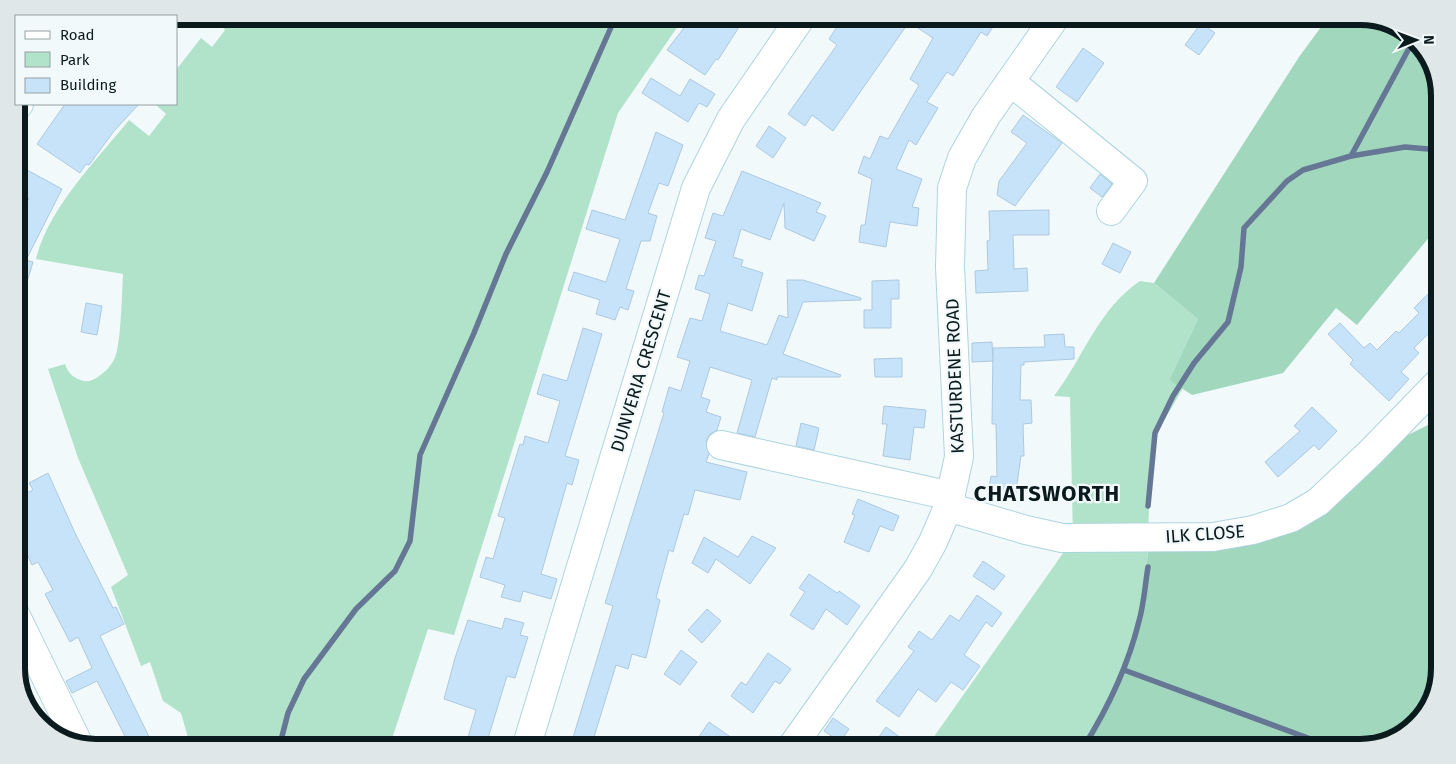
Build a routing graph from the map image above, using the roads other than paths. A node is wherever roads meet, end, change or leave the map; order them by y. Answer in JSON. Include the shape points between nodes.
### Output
{"nodes":[{"id":1,"x":796,"y":25,"type":"edge"},
{"id":2,"x":1050,"y":25,"type":"edge"},
{"id":3,"x":1011,"y":82,"type":"junction"},
{"id":4,"x":1111,"y":211,"type":"dead end"},
{"id":5,"x":1431,"y":390,"type":"edge"},
{"id":6,"x":721,"y":445,"type":"dead end"},
{"id":7,"x":950,"y":501,"type":"junction"},
{"id":8,"x":25,"y":634,"type":"edge"},
{"id":9,"x":74,"y":735,"type":"edge"},
{"id":10,"x":529,"y":739,"type":"edge"},
{"id":11,"x":797,"y":739,"type":"edge"}],
"edges":[{"from":1,"to":10,"type":"street","name":"DUNVERIA CRESCENT","via":[[731,119],[696,188]]},
{"from":2,"to":3,"type":"street","name":"KASTURDENE ROAD"},
{"from":3,"to":4,"type":"street","via":[[1133,181]]},
{"from":3,"to":7,"type":"street","name":"KASTURDENE ROAD","via":[[986,116],[962,158],[952,188],[950,267],[959,457]]},
{"from":5,"to":7,"type":"street","name":"ILK CLOSE","via":[[1318,502],[1291,518],[1253,530],[1213,537],[1062,538],[1026,530]]},
{"from":6,"to":7,"type":"street","name":"ILK CLOSE"},
{"from":7,"to":11,"type":"street","name":"KASTURDENE ROAD","via":[[918,569]]},
{"from":8,"to":9,"type":"street"}]}
